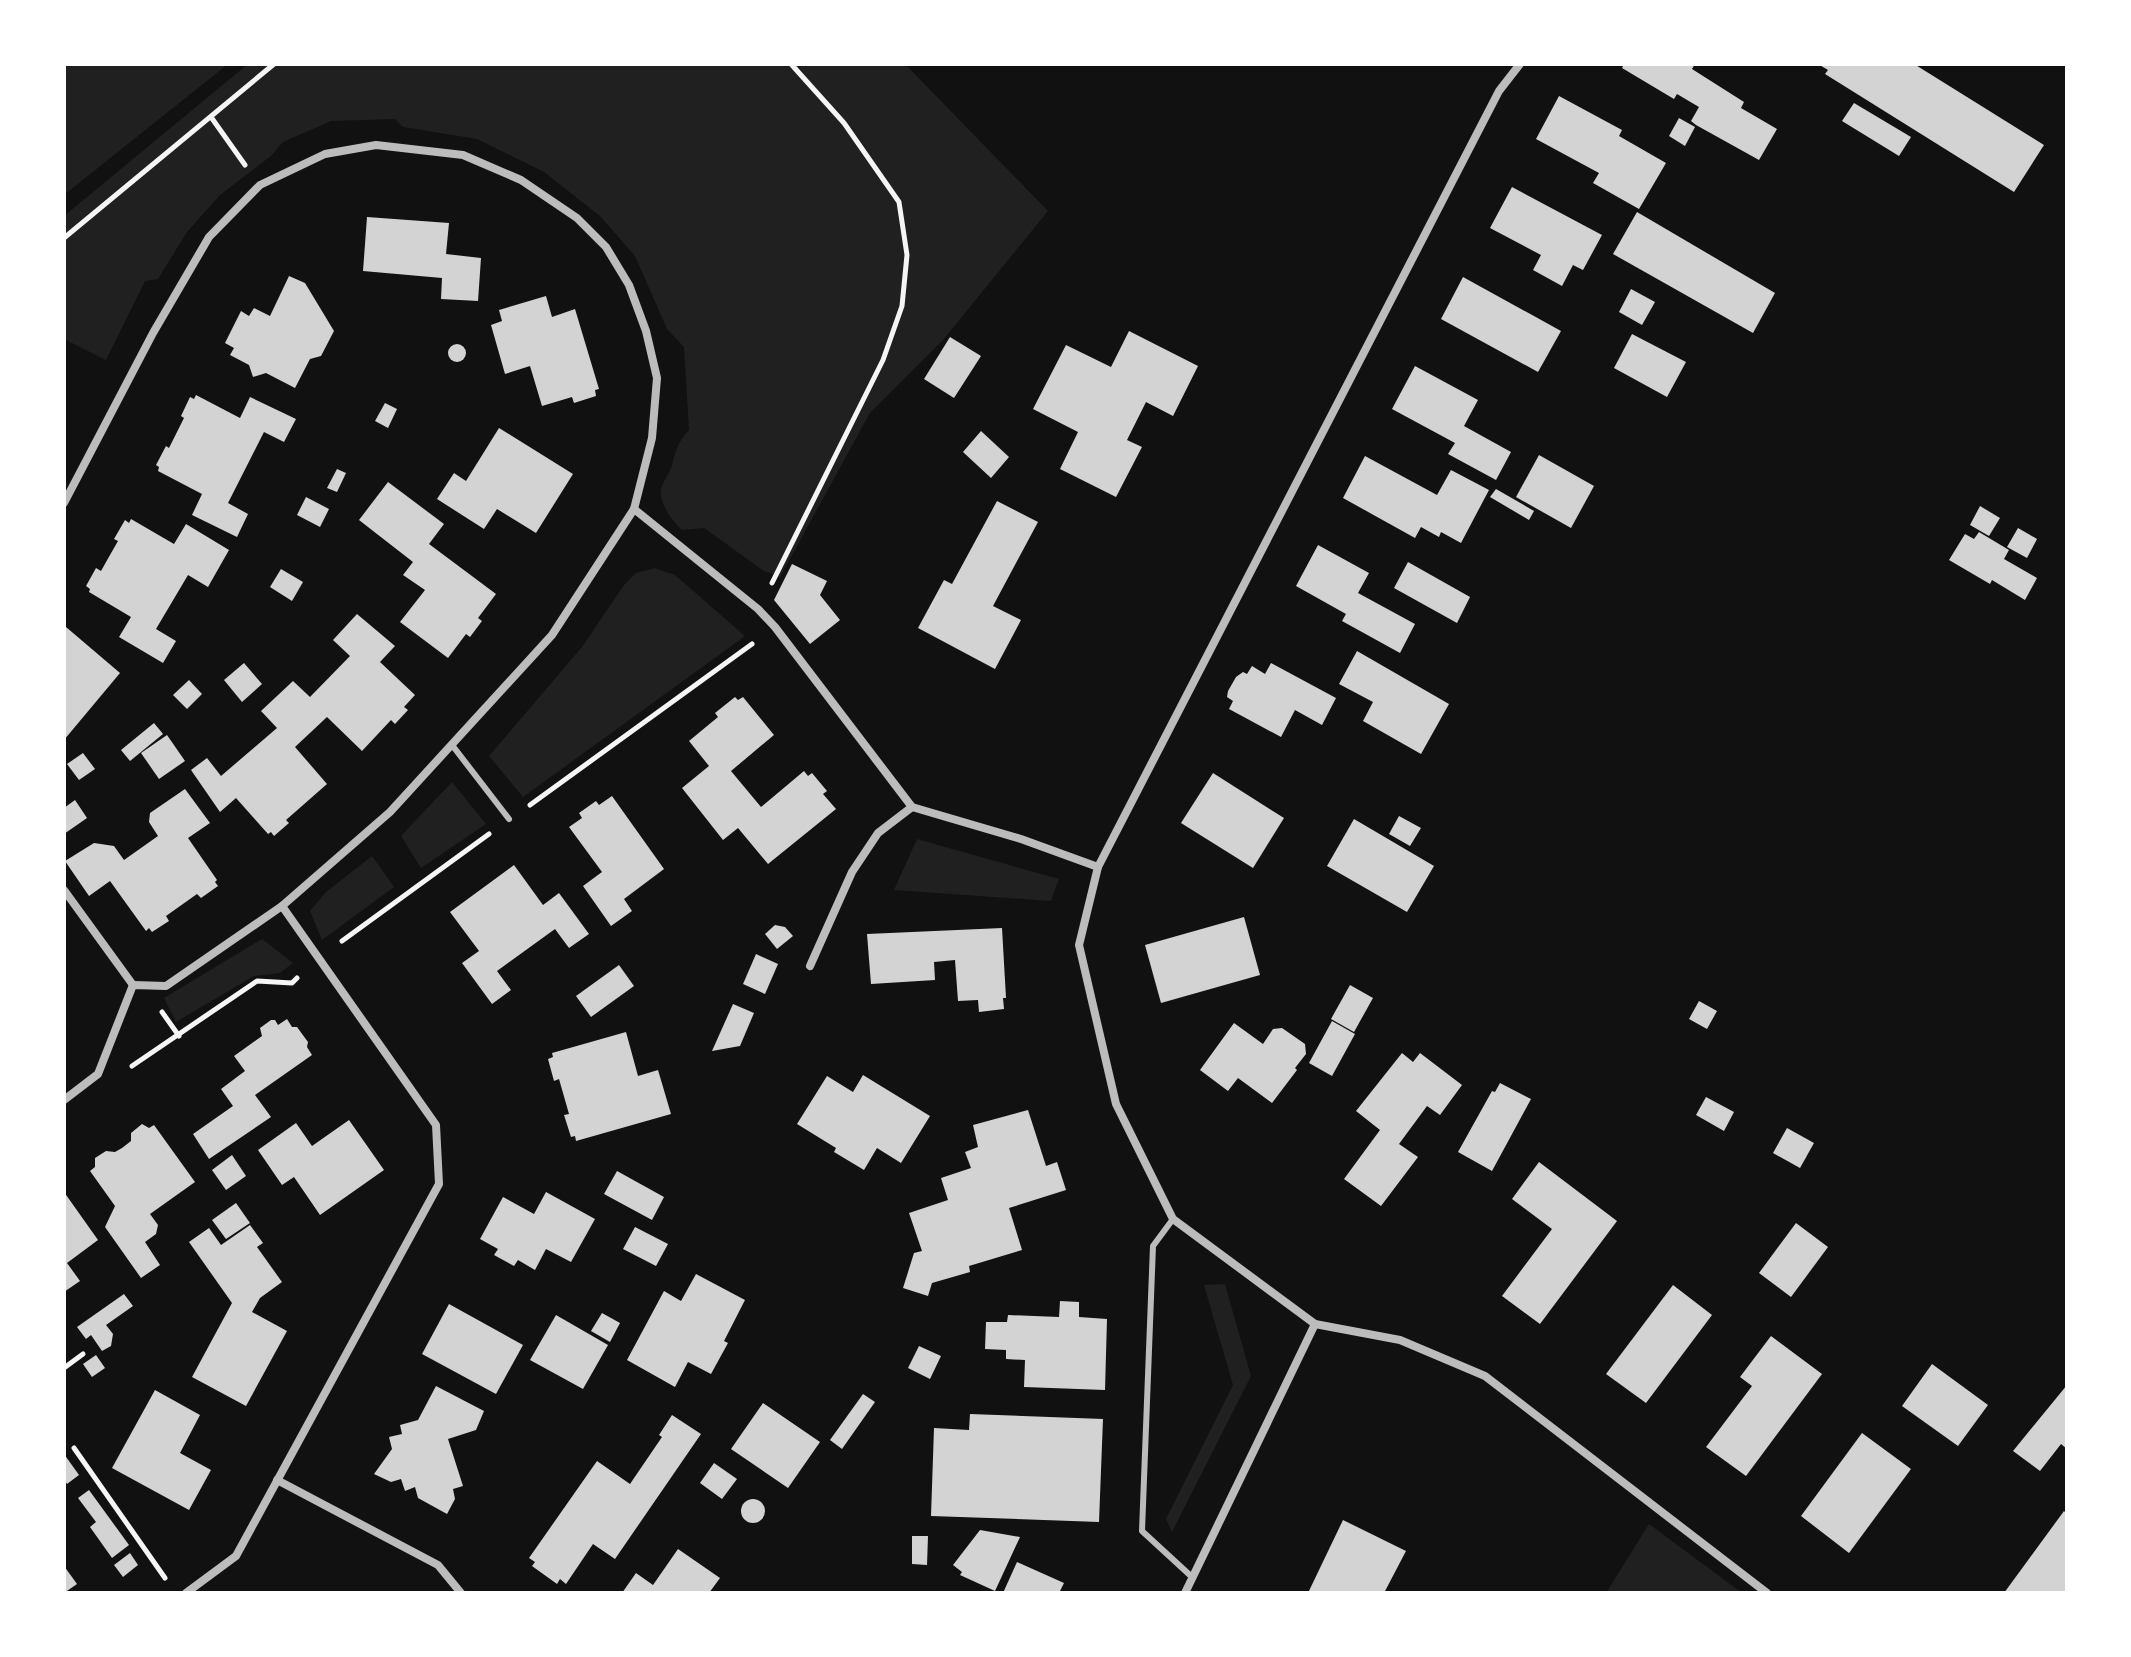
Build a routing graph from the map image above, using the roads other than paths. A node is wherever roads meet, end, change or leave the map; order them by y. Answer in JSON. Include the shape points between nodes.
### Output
{"nodes":[{"id":1,"x":1520,"y":64,"type":"edge"},
{"id":2,"x":64,"y":503,"type":"edge"},
{"id":3,"x":634,"y":509,"type":"junction"},
{"id":4,"x":452,"y":745,"type":"junction"},
{"id":5,"x":912,"y":807,"type":"junction"},
{"id":6,"x":509,"y":819,"type":"road end"},
{"id":7,"x":1098,"y":867,"type":"junction"},
{"id":8,"x":64,"y":890,"type":"edge"},
{"id":9,"x":282,"y":906,"type":"junction"},
{"id":10,"x":810,"y":966,"type":"dead end"},
{"id":11,"x":133,"y":985,"type":"junction"},
{"id":12,"x":64,"y":1100,"type":"edge"},
{"id":13,"x":1173,"y":1219,"type":"junction"},
{"id":14,"x":1315,"y":1324,"type":"junction"},
{"id":15,"x":277,"y":1480,"type":"junction"},
{"id":16,"x":1192,"y":1577,"type":"junction"},
{"id":17,"x":186,"y":1593,"type":"edge"},
{"id":18,"x":461,"y":1593,"type":"edge"},
{"id":19,"x":1185,"y":1593,"type":"edge"},
{"id":20,"x":1767,"y":1593,"type":"edge"}],
"edges":[{"from":1,"to":7,"type":"street","via":[[1499,91]]},
{"from":2,"to":3,"type":"street","via":[[209,237],[260,185],[325,154],[376,145],[463,155],[521,180],[577,218],[606,247],[629,285],[657,378],[652,438]]},
{"from":3,"to":4,"type":"street","via":[[552,635]]},
{"from":3,"to":5,"type":"street","via":[[775,627]]},
{"from":4,"to":6,"type":"lane"},
{"from":4,"to":9,"type":"street","via":[[390,812]]},
{"from":5,"to":7,"type":"street"},
{"from":5,"to":10,"type":"street","via":[[878,833],[852,872]]},
{"from":7,"to":13,"type":"street","via":[[1079,945],[1116,1104]]},
{"from":8,"to":11,"type":"street"},
{"from":9,"to":11,"type":"street","via":[[166,986]]},
{"from":9,"to":15,"type":"street","via":[[436,1125],[439,1184]]},
{"from":11,"to":12,"type":"street","via":[[98,1074]]},
{"from":13,"to":14,"type":"street"},
{"from":13,"to":16,"type":"lane","via":[[1153,1246],[1142,1531]]},
{"from":14,"to":16,"type":"street"},
{"from":14,"to":20,"type":"street","via":[[1400,1340],[1485,1376]]},
{"from":15,"to":17,"type":"street","via":[[236,1556]]},
{"from":15,"to":18,"type":"street","via":[[438,1565]]},
{"from":16,"to":19,"type":"street"}]}
